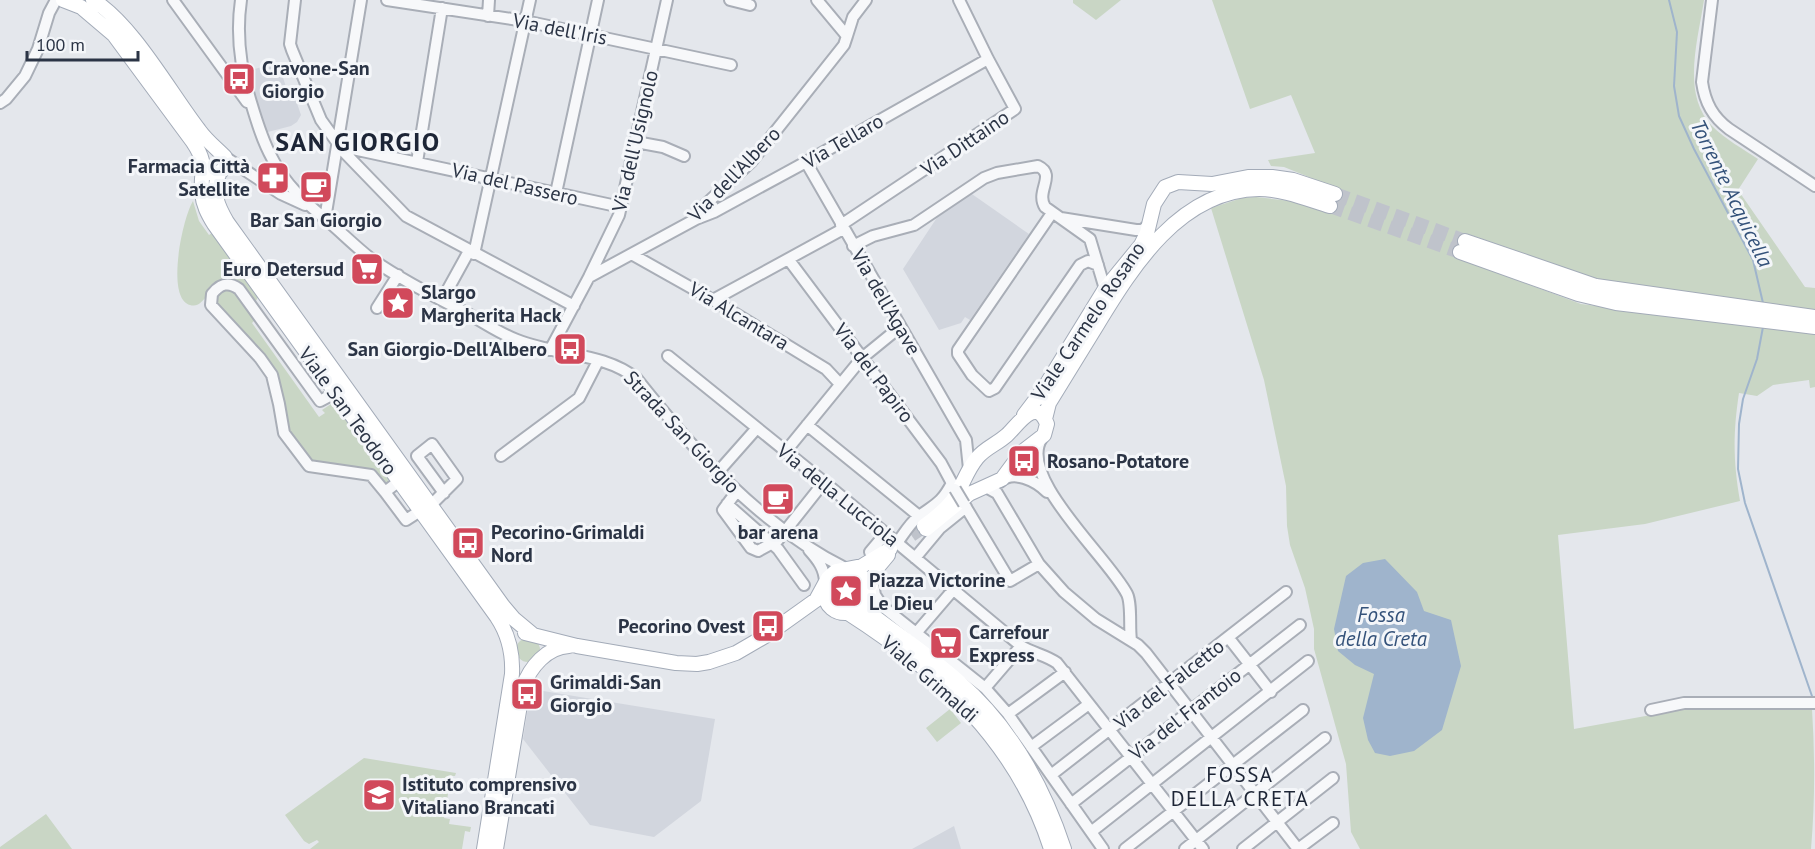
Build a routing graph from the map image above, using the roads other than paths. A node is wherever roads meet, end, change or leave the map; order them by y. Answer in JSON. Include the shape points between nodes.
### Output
{"nodes":[{"id":1,"x":56,"y":0,"type":"edge"},
{"id":2,"x":63,"y":0,"type":"edge"},
{"id":3,"x":93,"y":0,"type":"edge"},
{"id":4,"x":173,"y":0,"type":"edge"},
{"id":5,"x":241,"y":0,"type":"edge"},
{"id":6,"x":296,"y":0,"type":"edge"},
{"id":7,"x":361,"y":0,"type":"edge"},
{"id":8,"x":387,"y":0,"type":"edge"},
{"id":9,"x":489,"y":0,"type":"edge"},
{"id":10,"x":530,"y":0,"type":"edge"},
{"id":11,"x":598,"y":0,"type":"edge"},
{"id":12,"x":667,"y":0,"type":"edge"},
{"id":13,"x":730,"y":0,"type":"edge"},
{"id":14,"x":817,"y":0,"type":"edge"},
{"id":15,"x":866,"y":0,"type":"edge"},
{"id":16,"x":959,"y":0,"type":"edge"},
{"id":17,"x":1712,"y":0,"type":"edge"},
{"id":18,"x":750,"y":5,"type":"dead end"},
{"id":19,"x":442,"y":8,"type":"junction"},
{"id":20,"x":488,"y":16,"type":"junction"},
{"id":21,"x":525,"y":21,"type":"junction"},
{"id":22,"x":591,"y":35,"type":"junction"},
{"id":23,"x":847,"y":36,"type":"junction"},
{"id":24,"x":657,"y":49,"type":"junction"},
{"id":25,"x":988,"y":59,"type":"junction"},
{"id":26,"x":731,"y":65,"type":"dead end"},
{"id":27,"x":0,"y":103,"type":"edge"},
{"id":28,"x":253,"y":109,"type":"junction"},
{"id":29,"x":636,"y":142,"type":"junction"},
{"id":30,"x":339,"y":143,"type":"junction"},
{"id":31,"x":684,"y":156,"type":"dead end"},
{"id":32,"x":417,"y":162,"type":"junction"},
{"id":33,"x":806,"y":162,"type":"junction"},
{"id":34,"x":222,"y":163,"type":"junction"},
{"id":35,"x":204,"y":165,"type":"junction"},
{"id":36,"x":492,"y":178,"type":"junction"},
{"id":37,"x":289,"y":184,"type":"junction"},
{"id":38,"x":1815,"y":186,"type":"edge"},
{"id":39,"x":556,"y":193,"type":"junction"},
{"id":40,"x":281,"y":194,"type":"junction"},
{"id":41,"x":308,"y":206,"type":"junction"},
{"id":42,"x":621,"y":207,"type":"junction"},
{"id":43,"x":1055,"y":215,"type":"junction"},
{"id":44,"x":325,"y":219,"type":"junction"},
{"id":45,"x":696,"y":219,"type":"junction"},
{"id":46,"x":1090,"y":223,"type":"junction"},
{"id":47,"x":1149,"y":225,"type":"junction"},
{"id":48,"x":842,"y":227,"type":"junction"},
{"id":49,"x":1090,"y":239,"type":"junction"},
{"id":50,"x":853,"y":246,"type":"junction"},
{"id":51,"x":1462,"y":247,"type":"tunnel mouth"},
{"id":52,"x":472,"y":253,"type":"junction"},
{"id":53,"x":633,"y":255,"type":"junction"},
{"id":54,"x":789,"y":260,"type":"junction"},
{"id":55,"x":1098,"y":265,"type":"junction"},
{"id":56,"x":398,"y":276,"type":"junction"},
{"id":57,"x":589,"y":278,"type":"junction"},
{"id":58,"x":1105,"y":289,"type":"junction"},
{"id":59,"x":267,"y":299,"type":"junction"},
{"id":60,"x":442,"y":300,"type":"junction"},
{"id":61,"x":713,"y":300,"type":"junction"},
{"id":62,"x":574,"y":306,"type":"junction"},
{"id":63,"x":377,"y":308,"type":"dead end"},
{"id":64,"x":254,"y":309,"type":"junction"},
{"id":65,"x":1780,"y":317,"type":"junction"},
{"id":66,"x":1815,"y":317,"type":"edge"},
{"id":67,"x":900,"y":327,"type":"junction"},
{"id":68,"x":1815,"y":327,"type":"edge"},
{"id":69,"x":550,"y":350,"type":"junction"},
{"id":70,"x":668,"y":356,"type":"dead end"},
{"id":71,"x":862,"y":358,"type":"junction"},
{"id":72,"x":598,"y":361,"type":"junction"},
{"id":73,"x":840,"y":384,"type":"junction"},
{"id":74,"x":335,"y":393,"type":"junction"},
{"id":75,"x":1024,"y":415,"type":"junction"},
{"id":76,"x":1045,"y":419,"type":"junction"},
{"id":77,"x":807,"y":425,"type":"junction"},
{"id":78,"x":757,"y":428,"type":"junction"},
{"id":79,"x":1044,"y":435,"type":"junction"},
{"id":80,"x":966,"y":440,"type":"junction"},
{"id":81,"x":990,"y":447,"type":"junction"},
{"id":82,"x":786,"y":452,"type":"junction"},
{"id":83,"x":501,"y":456,"type":"dead end"},
{"id":84,"x":969,"y":470,"type":"junction"},
{"id":85,"x":718,"y":472,"type":"junction"},
{"id":86,"x":1002,"y":479,"type":"junction"},
{"id":87,"x":398,"y":482,"type":"junction"},
{"id":88,"x":824,"y":482,"type":"junction"},
{"id":89,"x":953,"y":486,"type":"junction"},
{"id":90,"x":985,"y":487,"type":"junction"},
{"id":91,"x":737,"y":491,"type":"junction"},
{"id":92,"x":385,"y":492,"type":"junction"},
{"id":93,"x":444,"y":493,"type":"dead end"},
{"id":94,"x":1054,"y":498,"type":"junction"},
{"id":95,"x":1001,"y":499,"type":"junction"},
{"id":96,"x":727,"y":504,"type":"junction"},
{"id":97,"x":965,"y":505,"type":"junction"},
{"id":98,"x":426,"y":508,"type":"junction"},
{"id":99,"x":923,"y":523,"type":"junction"},
{"id":100,"x":785,"y":530,"type":"junction"},
{"id":101,"x":886,"y":533,"type":"junction"},
{"id":102,"x":798,"y":539,"type":"junction"},
{"id":103,"x":772,"y":543,"type":"junction"},
{"id":104,"x":893,"y":548,"type":"junction"},
{"id":105,"x":870,"y":552,"type":"dead end"},
{"id":106,"x":915,"y":558,"type":"junction"},
{"id":107,"x":1039,"y":564,"type":"junction"},
{"id":108,"x":848,"y":569,"type":"junction"},
{"id":109,"x":804,"y":585,"type":"dead end"},
{"id":110,"x":952,"y":590,"type":"junction"},
{"id":111,"x":822,"y":592,"type":"junction"},
{"id":112,"x":868,"y":592,"type":"junction"},
{"id":113,"x":1286,"y":592,"type":"dead end"},
{"id":114,"x":848,"y":613,"type":"junction"},
{"id":115,"x":1300,"y":625,"type":"dead end"},
{"id":116,"x":917,"y":632,"type":"junction"},
{"id":117,"x":535,"y":635,"type":"junction"},
{"id":118,"x":1126,"y":637,"type":"junction"},
{"id":119,"x":1228,"y":637,"type":"junction"},
{"id":120,"x":577,"y":646,"type":"junction"},
{"id":121,"x":1021,"y":646,"type":"junction"},
{"id":122,"x":512,"y":653,"type":"junction"},
{"id":123,"x":539,"y":662,"type":"junction"},
{"id":124,"x":1308,"y":662,"type":"dead end"},
{"id":125,"x":1249,"y":665,"type":"junction"},
{"id":126,"x":1065,"y":672,"type":"junction"},
{"id":127,"x":1171,"y":684,"type":"junction"},
{"id":128,"x":985,"y":688,"type":"junction"},
{"id":129,"x":1271,"y":692,"type":"junction"},
{"id":130,"x":1813,"y":703,"type":"edge"},
{"id":131,"x":1089,"y":704,"type":"junction"},
{"id":132,"x":1190,"y":710,"type":"junction"},
{"id":133,"x":1303,"y":710,"type":"dead end"},
{"id":134,"x":1651,"y":710,"type":"dead end"},
{"id":135,"x":1008,"y":714,"type":"junction"},
{"id":136,"x":1110,"y":731,"type":"junction"},
{"id":137,"x":1212,"y":738,"type":"junction"},
{"id":138,"x":1325,"y":738,"type":"dead end"},
{"id":139,"x":1031,"y":747,"type":"junction"},
{"id":140,"x":1131,"y":757,"type":"junction"},
{"id":141,"x":1233,"y":765,"type":"junction"},
{"id":142,"x":1051,"y":775,"type":"junction"},
{"id":143,"x":1333,"y":778,"type":"dead end"},
{"id":144,"x":1152,"y":784,"type":"junction"},
{"id":145,"x":1255,"y":794,"type":"junction"},
{"id":146,"x":1071,"y":804,"type":"junction"},
{"id":147,"x":1174,"y":812,"type":"junction"},
{"id":148,"x":1277,"y":822,"type":"junction"},
{"id":149,"x":1333,"y":823,"type":"dead end"},
{"id":150,"x":1091,"y":832,"type":"junction"},
{"id":151,"x":1200,"y":845,"type":"edge"},
{"id":152,"x":484,"y":849,"type":"edge"},
{"id":153,"x":496,"y":849,"type":"edge"},
{"id":154,"x":1051,"y":849,"type":"edge"},
{"id":155,"x":1064,"y":849,"type":"edge"},
{"id":156,"x":1103,"y":849,"type":"edge"},
{"id":157,"x":1125,"y":849,"type":"edge"},
{"id":158,"x":1185,"y":849,"type":"edge"},
{"id":159,"x":1243,"y":849,"type":"edge"},
{"id":160,"x":1298,"y":849,"type":"edge"}],
"edges":[{"from":1,"to":27,"type":"street","via":[[25,76]]},
{"from":2,"to":35,"type":"main road","via":[[81,7],[114,34],[193,142]]},
{"from":3,"to":34,"type":"main road","via":[[125,28]]},
{"from":4,"to":28,"type":"street"},
{"from":5,"to":28,"type":"street","via":[[241,71]]},
{"from":6,"to":30,"type":"street","via":[[290,44],[321,120]]},
{"from":7,"to":30,"type":"street"},
{"from":8,"to":19,"type":"street","name":"Via dell'Iris"},
{"from":9,"to":20,"type":"street"},
{"from":10,"to":21,"type":"street"},
{"from":11,"to":22,"type":"street"},
{"from":12,"to":24,"type":"street","name":"Via dell'Usignolo"},
{"from":13,"to":18,"type":"street"},
{"from":14,"to":23,"type":"street"},
{"from":15,"to":23,"type":"street","name":"Via dell'Albero","via":[[853,17]]},
{"from":16,"to":25,"type":"street","name":"Via Dittaino"},
{"from":17,"to":38,"type":"street","via":[[1702,82],[1709,107],[1720,123]]},
{"from":19,"to":20,"type":"street","name":"Via dell'Iris"},
{"from":19,"to":32,"type":"street"},
{"from":20,"to":21,"type":"street","name":"Via dell'Iris"},
{"from":21,"to":22,"type":"street","name":"Via dell'Iris"},
{"from":21,"to":36,"type":"street"},
{"from":22,"to":24,"type":"street","name":"Via dell'Iris"},
{"from":22,"to":39,"type":"street"},
{"from":23,"to":45,"type":"street","name":"Via dell'Albero","via":[[841,51],[766,145],[706,204]]},
{"from":24,"to":26,"type":"street","name":"Via dell'Iris"},
{"from":24,"to":29,"type":"street","name":"Via dell'Usignolo"},
{"from":25,"to":33,"type":"street","name":"Via Tellaro"},
{"from":25,"to":48,"type":"street","name":"Via Dittaino","via":[[1016,110]]},
{"from":28,"to":37,"type":"street","name":"Strada San Giorgio","via":[[272,159]]},
{"from":29,"to":31,"type":"street"},
{"from":29,"to":42,"type":"street","name":"Via dell'Usignolo"},
{"from":30,"to":32,"type":"street","name":"Via del Passero"},
{"from":30,"to":44,"type":"street"},
{"from":30,"to":52,"type":"street","via":[[344,153],[406,216]]},
{"from":32,"to":36,"type":"street","name":"Via del Passero"},
{"from":33,"to":45,"type":"street","name":"Via Tellaro"},
{"from":33,"to":48,"type":"street","name":"Via dell'Agave"},
{"from":34,"to":35,"type":"main road","via":[[213,174]]},
{"from":34,"to":35,"type":"main road","via":[[208,153]]},
{"from":34,"to":40,"type":"street","name":"Strada San Giorgio","via":[[242,169]]},
{"from":34,"to":98,"type":"main road","via":[[215,194],[227,222]]},
{"from":35,"to":59,"type":"main road","name":"Viale San Teodoro","via":[[205,210]]},
{"from":36,"to":39,"type":"street","name":"Via del Passero"},
{"from":36,"to":52,"type":"street"},
{"from":37,"to":40,"type":"street"},
{"from":37,"to":41,"type":"street","name":"Strada San Giorgio"},
{"from":39,"to":42,"type":"street","name":"Via del Passero"},
{"from":40,"to":41,"type":"street","name":"Strada San Giorgio"},
{"from":41,"to":44,"type":"street","name":"Strada San Giorgio"},
{"from":42,"to":57,"type":"street","name":"Via dell'Usignolo"},
{"from":43,"to":46,"type":"street"},
{"from":43,"to":49,"type":"street"},
{"from":43,"to":50,"type":"street","via":[[1041,201],[1046,180],[1044,168],[1032,165],[984,177],[914,225]]},
{"from":43,"to":55,"type":"street","via":[[958,350],[972,375],[989,391],[995,388],[1080,265],[1088,261]]},
{"from":44,"to":56,"type":"street","name":"Strada San Giorgio"},
{"from":45,"to":53,"type":"street","name":"Via dell'Albero"},
{"from":46,"to":47,"type":"street","via":[[1136,230]]},
{"from":46,"to":49,"type":"street"},
{"from":47,"to":58,"type":"main road","name":"Viale Carmelo Rosano","via":[[1141,245]]},
{"from":47,"to":76,"type":"main road","name":"Viale Carmelo Rosano","via":[[1157,198],[1174,183],[1212,184],[1272,177],[1293,180],[1332,200],[1257,189],[1224,195],[1192,210],[1164,233],[1124,281],[1049,404]]},
{"from":48,"to":50,"type":"street","name":"Via dell'Agave"},
{"from":48,"to":54,"type":"street","name":"Via Dittaino"},
{"from":49,"to":55,"type":"street"},
{"from":50,"to":67,"type":"street","name":"Via dell'Agave"},
{"from":51,"to":65,"type":"main road","via":[[1591,298]]},
{"from":52,"to":60,"type":"street"},
{"from":52,"to":62,"type":"street"},
{"from":53,"to":57,"type":"street","name":"Via dell'Albero"},
{"from":53,"to":61,"type":"street","name":"Via Alcantara"},
{"from":54,"to":61,"type":"street","name":"Via Dittaino"},
{"from":54,"to":71,"type":"street","name":"Via del Papiro"},
{"from":55,"to":58,"type":"street"},
{"from":56,"to":60,"type":"street","name":"Strada San Giorgio"},
{"from":56,"to":63,"type":"street"},
{"from":57,"to":62,"type":"street"},
{"from":58,"to":75,"type":"main road","name":"Viale Carmelo Rosano"},
{"from":59,"to":64,"type":"street"},
{"from":59,"to":74,"type":"main road","name":"Viale San Teodoro"},
{"from":60,"to":69,"type":"street","name":"Strada San Giorgio","via":[[515,339]]},
{"from":61,"to":73,"type":"street","name":"Via Alcantara","via":[[826,369]]},
{"from":62,"to":69,"type":"street"},
{"from":64,"to":74,"type":"street","via":[[320,401]]},
{"from":64,"to":92,"type":"street","via":[[239,289],[230,284],[219,286],[210,298],[211,305],[272,375],[289,441],[309,466],[371,475]]},
{"from":65,"to":66,"type":"main road"},
{"from":65,"to":68,"type":"main road"},
{"from":67,"to":71,"type":"street"},
{"from":67,"to":80,"type":"street","name":"Via dell'Agave"},
{"from":69,"to":72,"type":"street","name":"Strada San Giorgio"},
{"from":70,"to":78,"type":"street","name":"Via della Lucciola"},
{"from":71,"to":73,"type":"street"},
{"from":71,"to":89,"type":"street","name":"Via del Papiro","via":[[941,463]]},
{"from":72,"to":83,"type":"street","via":[[579,399]]},
{"from":72,"to":85,"type":"street","name":"Strada San Giorgio","via":[[620,367],[637,379]]},
{"from":73,"to":77,"type":"street"},
{"from":74,"to":87,"type":"main road","name":"Viale San Teodoro"},
{"from":75,"to":76,"type":"main road","via":[[1037,413]]},
{"from":75,"to":81,"type":"main road","name":"Viale Carmelo Rosano"},
{"from":76,"to":79,"type":"main road","name":"Viale Carmelo Rosano"},
{"from":77,"to":82,"type":"street"},
{"from":77,"to":99,"type":"street"},
{"from":78,"to":82,"type":"street","name":"Via della Lucciola"},
{"from":78,"to":85,"type":"street"},
{"from":79,"to":86,"type":"main road","via":[[1027,447]]},
{"from":79,"to":94,"type":"street","via":[[1036,450],[1038,465]]},
{"from":80,"to":81,"type":"street"},
{"from":80,"to":84,"type":"street"},
{"from":81,"to":84,"type":"main road","name":"Viale Carmelo Rosano"},
{"from":82,"to":88,"type":"street","name":"Via della Lucciola"},
{"from":84,"to":90,"type":"main road","via":[[973,484]]},
{"from":84,"to":99,"type":"main road","via":[[951,503]]},
{"from":85,"to":91,"type":"street","name":"Strada San Giorgio"},
{"from":86,"to":90,"type":"main road"},
{"from":86,"to":94,"type":"street","via":[[1029,480]]},
{"from":86,"to":95,"type":"street","via":[[998,490]]},
{"from":87,"to":92,"type":"street"},
{"from":87,"to":98,"type":"main road","name":"Viale San Teodoro"},
{"from":88,"to":100,"type":"street"},
{"from":88,"to":101,"type":"street","name":"Via della Lucciola"},
{"from":89,"to":97,"type":"street","name":"Via del Papiro","bridge":true},
{"from":89,"to":99,"type":"street","via":[[927,513]]},
{"from":90,"to":95,"type":"street"},
{"from":90,"to":99,"type":"main road"},
{"from":91,"to":96,"type":"street"},
{"from":91,"to":100,"type":"street","name":"Strada San Giorgio"},
{"from":92,"to":98,"type":"street","via":[[406,520]]},
{"from":93,"to":98,"type":"street"},
{"from":94,"to":118,"type":"street","via":[[1128,596]]},
{"from":95,"to":107,"type":"street"},
{"from":96,"to":103,"type":"street"},
{"from":96,"to":103,"type":"street","via":[[723,510],[751,548],[762,550]]},
{"from":97,"to":106,"type":"street"},
{"from":97,"to":107,"type":"street","via":[[1010,581]]},
{"from":98,"to":117,"type":"main road","via":[[514,619]]},
{"from":98,"to":122,"type":"main road","name":"Viale San Teodoro","via":[[506,632]]},
{"from":99,"to":104,"type":"street"},
{"from":100,"to":102,"type":"street","name":"Strada San Giorgio"},
{"from":100,"to":103,"type":"street"},
{"from":101,"to":104,"type":"street","name":"Via della Lucciola"},
{"from":101,"to":105,"type":"street"},
{"from":102,"to":108,"type":"street"},
{"from":102,"to":111,"type":"street","via":[[820,564],[825,576]]},
{"from":103,"to":109,"type":"street"},
{"from":104,"to":106,"type":"street","name":"Via della Lucciola"},
{"from":104,"to":108,"type":"main road","via":[[862,566]]},
{"from":104,"to":112,"type":"main road","via":[[878,567]]},
{"from":106,"to":110,"type":"street","name":"Via della Lucciola"},
{"from":107,"to":118,"type":"street","via":[[1096,619]]},
{"from":108,"to":111,"type":"main road","via":[[836,571]]},
{"from":108,"to":112,"type":"main road","via":[[863,576]]},
{"from":110,"to":116,"type":"street"},
{"from":110,"to":121,"type":"street","name":"Via della Lucciola"},
{"from":111,"to":114,"type":"main road","via":[[834,610]]},
{"from":111,"to":120,"type":"main road","via":[[756,643],[709,662],[676,663]]},
{"from":112,"to":114,"type":"main road","via":[[858,610]]},
{"from":112,"to":116,"type":"street"},
{"from":112,"to":155,"type":"main road","via":[[871,614],[959,682],[991,715],[1036,779]]},
{"from":113,"to":119,"type":"street","name":"Via del Falcetto"},
{"from":114,"to":154,"type":"main road","name":"Viale Grimaldi","via":[[933,676],[982,723],[1025,787]]},
{"from":115,"to":125,"type":"street","name":"Via del Frantoio"},
{"from":116,"to":128,"type":"street"},
{"from":117,"to":120,"type":"main road"},
{"from":117,"to":122,"type":"main road","via":[[518,636],[512,643]]},
{"from":117,"to":123,"type":"main road","via":[[544,648]]},
{"from":118,"to":127,"type":"street","via":[[1146,653]]},
{"from":119,"to":125,"type":"street"},
{"from":119,"to":127,"type":"street","name":"Via del Falcetto"},
{"from":120,"to":123,"type":"main road","via":[[558,647]]},
{"from":121,"to":126,"type":"street","name":"Via della Lucciola","via":[[1050,658]]},
{"from":121,"to":128,"type":"street"},
{"from":122,"to":123,"type":"main road","via":[[523,666]]},
{"from":122,"to":152,"type":"main road","name":"Viale San Teodoro"},
{"from":123,"to":153,"type":"main road","via":[[522,687]]},
{"from":124,"to":129,"type":"street"},
{"from":125,"to":129,"type":"street"},
{"from":125,"to":132,"type":"street","name":"Via del Frantoio"},
{"from":126,"to":131,"type":"street","name":"Via della Lucciola"},
{"from":126,"to":135,"type":"street"},
{"from":127,"to":132,"type":"street"},
{"from":127,"to":136,"type":"street","name":"Via del Falcetto"},
{"from":128,"to":135,"type":"street"},
{"from":129,"to":137,"type":"street"},
{"from":130,"to":134,"type":"street","via":[[1684,703]]},
{"from":131,"to":136,"type":"street","name":"Via della Lucciola"},
{"from":131,"to":139,"type":"street"},
{"from":132,"to":137,"type":"street"},
{"from":132,"to":140,"type":"street","name":"Via del Frantoio"},
{"from":133,"to":141,"type":"street"},
{"from":135,"to":139,"type":"street"},
{"from":136,"to":140,"type":"street","name":"Via della Lucciola"},
{"from":136,"to":142,"type":"street","name":"Via del Falcetto"},
{"from":137,"to":141,"type":"street"},
{"from":137,"to":144,"type":"street"},
{"from":138,"to":145,"type":"street"},
{"from":139,"to":142,"type":"street"},
{"from":140,"to":144,"type":"street","name":"Via della Lucciola"},
{"from":140,"to":146,"type":"street","name":"Via del Frantoio"},
{"from":141,"to":145,"type":"street"},
{"from":141,"to":147,"type":"street"},
{"from":142,"to":146,"type":"street"},
{"from":143,"to":148,"type":"street"},
{"from":144,"to":147,"type":"street","name":"Via della Lucciola"},
{"from":144,"to":150,"type":"street"},
{"from":145,"to":148,"type":"street"},
{"from":145,"to":151,"type":"street"},
{"from":146,"to":150,"type":"street"},
{"from":147,"to":151,"type":"street","name":"Via della Lucciola"},
{"from":147,"to":157,"type":"street"},
{"from":148,"to":159,"type":"street"},
{"from":148,"to":160,"type":"street"},
{"from":149,"to":160,"type":"street"},
{"from":150,"to":156,"type":"street"},
{"from":151,"to":158,"type":"street"}]}
